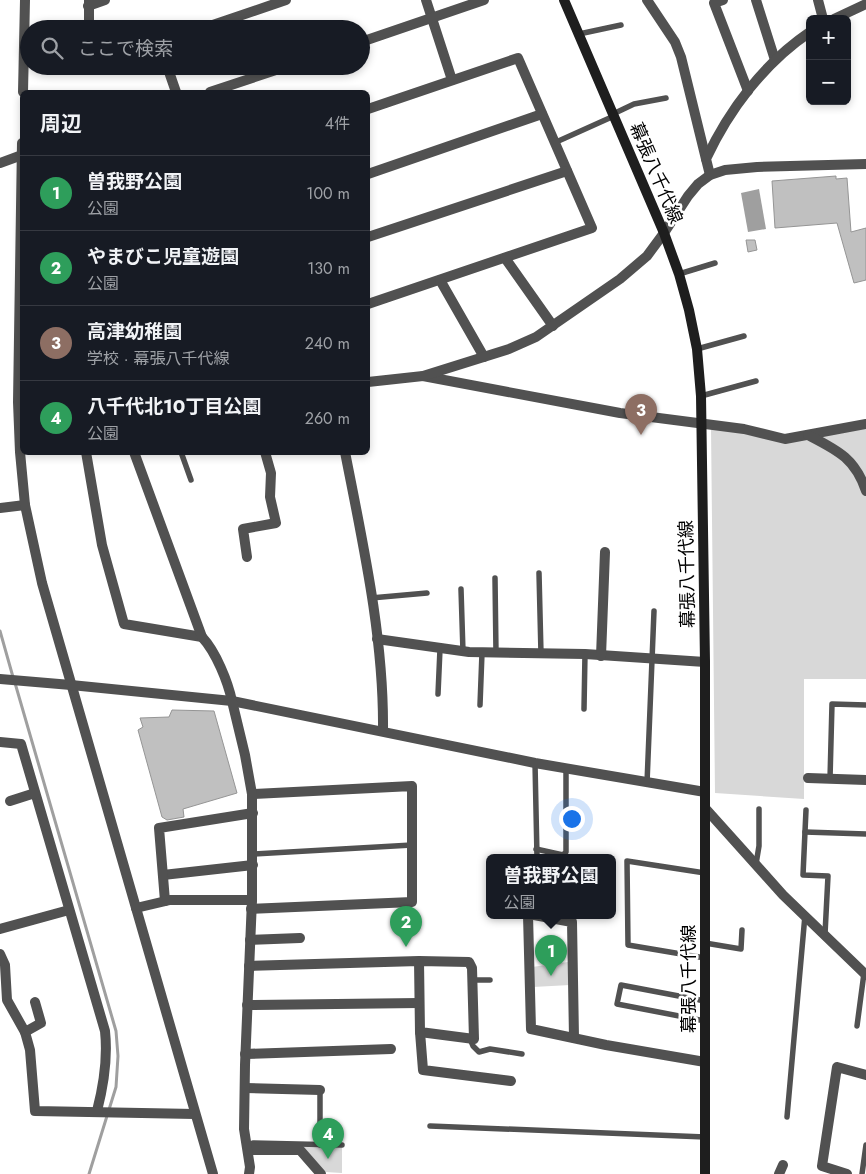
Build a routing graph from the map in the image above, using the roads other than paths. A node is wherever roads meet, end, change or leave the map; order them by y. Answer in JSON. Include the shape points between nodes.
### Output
{"nodes":[{"id":1,"x":25,"y":0,"type":"edge"},
{"id":2,"x":105,"y":0,"type":"edge"},
{"id":3,"x":286,"y":0,"type":"edge"},
{"id":4,"x":426,"y":0,"type":"edge"},
{"id":5,"x":484,"y":0,"type":"edge"},
{"id":6,"x":564,"y":0,"type":"edge"},
{"id":7,"x":647,"y":0,"type":"edge"},
{"id":8,"x":723,"y":0,"type":"edge"},
{"id":9,"x":756,"y":0,"type":"edge"},
{"id":10,"x":818,"y":0,"type":"edge"},
{"id":11,"x":88,"y":3,"type":"edge"},
{"id":12,"x":866,"y":4,"type":"edge"},
{"id":13,"x":822,"y":15,"type":"edge"},
{"id":14,"x":843,"y":15,"type":"edge"},
{"id":15,"x":432,"y":18,"type":"junction"},
{"id":16,"x":25,"y":20,"type":"edge"},
{"id":17,"x":89,"y":20,"type":"edge"},
{"id":18,"x":227,"y":20,"type":"edge"},
{"id":19,"x":621,"y":25,"type":"dead end"},
{"id":20,"x":579,"y":34,"type":"junction"},
{"id":21,"x":806,"y":35,"type":"edge"},
{"id":22,"x":370,"y":39,"type":"edge"},
{"id":23,"x":775,"y":60,"type":"junction"},
{"id":24,"x":23,"y":75,"type":"edge"},
{"id":25,"x":170,"y":75,"type":"edge"},
{"id":26,"x":261,"y":75,"type":"edge"},
{"id":27,"x":452,"y":80,"type":"junction"},
{"id":28,"x":23,"y":90,"type":"edge"},
{"id":29,"x":175,"y":90,"type":"edge"},
{"id":30,"x":216,"y":90,"type":"edge"},
{"id":31,"x":748,"y":91,"type":"junction"},
{"id":32,"x":666,"y":98,"type":"dead end"},
{"id":33,"x":370,"y":108,"type":"edge"},
{"id":34,"x":542,"y":114,"type":"junction"},
{"id":35,"x":614,"y":115,"type":"junction"},
{"id":36,"x":554,"y":143,"type":"junction"},
{"id":37,"x":20,"y":156,"type":"edge"},
{"id":38,"x":706,"y":159,"type":"junction"},
{"id":39,"x":0,"y":163,"type":"edge"},
{"id":40,"x":866,"y":164,"type":"edge"},
{"id":41,"x":566,"y":171,"type":"junction"},
{"id":42,"x":370,"y":173,"type":"edge"},
{"id":43,"x":710,"y":174,"type":"junction"},
{"id":44,"x":664,"y":233,"type":"junction"},
{"id":45,"x":370,"y":236,"type":"edge"},
{"id":46,"x":505,"y":258,"type":"junction"},
{"id":47,"x":715,"y":263,"type":"dead end"},
{"id":48,"x":679,"y":274,"type":"junction"},
{"id":49,"x":440,"y":280,"type":"junction"},
{"id":50,"x":370,"y":303,"type":"edge"},
{"id":51,"x":553,"y":326,"type":"junction"},
{"id":52,"x":744,"y":336,"type":"dead end"},
{"id":53,"x":697,"y":349,"type":"junction"},
{"id":54,"x":484,"y":357,"type":"junction"},
{"id":55,"x":423,"y":376,"type":"junction"},
{"id":56,"x":370,"y":382,"type":"edge"},
{"id":57,"x":756,"y":382,"type":"dead end"},
{"id":58,"x":701,"y":396,"type":"junction"},
{"id":59,"x":702,"y":424,"type":"junction"},
{"id":60,"x":866,"y":424,"type":"edge"},
{"id":61,"x":808,"y":434,"type":"junction"},
{"id":62,"x":23,"y":455,"type":"edge"},
{"id":63,"x":87,"y":455,"type":"edge"},
{"id":64,"x":135,"y":455,"type":"edge"},
{"id":65,"x":182,"y":455,"type":"edge"},
{"id":66,"x":267,"y":455,"type":"edge"},
{"id":67,"x":346,"y":455,"type":"edge"},
{"id":68,"x":191,"y":480,"type":"dead end"},
{"id":69,"x":866,"y":492,"type":"edge"},
{"id":70,"x":25,"y":505,"type":"junction"},
{"id":71,"x":0,"y":508,"type":"edge"},
{"id":72,"x":605,"y":552,"type":"dead end"},
{"id":73,"x":247,"y":557,"type":"dead end"},
{"id":74,"x":539,"y":573,"type":"dead end"},
{"id":75,"x":495,"y":578,"type":"dead end"},
{"id":76,"x":461,"y":589,"type":"dead end"},
{"id":77,"x":427,"y":593,"type":"dead end"},
{"id":78,"x":371,"y":598,"type":"junction"},
{"id":79,"x":654,"y":611,"type":"dead end"},
{"id":80,"x":202,"y":638,"type":"junction"},
{"id":81,"x":378,"y":639,"type":"junction"},
{"id":82,"x":440,"y":649,"type":"junction"},
{"id":83,"x":463,"y":652,"type":"junction"},
{"id":84,"x":482,"y":653,"type":"junction"},
{"id":85,"x":496,"y":653,"type":"junction"},
{"id":86,"x":540,"y":654,"type":"junction"},
{"id":87,"x":585,"y":654,"type":"junction"},
{"id":88,"x":601,"y":656,"type":"junction"},
{"id":89,"x":651,"y":659,"type":"junction"},
{"id":90,"x":705,"y":662,"type":"junction"},
{"id":91,"x":3,"y":679,"type":"edge"},
{"id":92,"x":71,"y":685,"type":"junction"},
{"id":93,"x":438,"y":694,"type":"dead end"},
{"id":94,"x":232,"y":701,"type":"junction"},
{"id":95,"x":480,"y":705,"type":"dead end"},
{"id":96,"x":866,"y":705,"type":"edge"},
{"id":97,"x":584,"y":709,"type":"dead end"},
{"id":98,"x":383,"y":731,"type":"junction"},
{"id":99,"x":0,"y":742,"type":"edge"},
{"id":100,"x":535,"y":763,"type":"junction"},
{"id":101,"x":566,"y":769,"type":"junction"},
{"id":102,"x":808,"y":778,"type":"dead end"},
{"id":103,"x":830,"y":779,"type":"junction"},
{"id":104,"x":866,"y":780,"type":"edge"},
{"id":105,"x":647,"y":783,"type":"junction"},
{"id":106,"x":705,"y":792,"type":"junction"},
{"id":107,"x":35,"y":793,"type":"junction"},
{"id":108,"x":252,"y":794,"type":"junction"},
{"id":109,"x":10,"y":800,"type":"dead end"},
{"id":110,"x":705,"y":808,"type":"junction"},
{"id":111,"x":760,"y":808,"type":"dead end"},
{"id":112,"x":806,"y":810,"type":"dead end"},
{"id":113,"x":253,"y":813,"type":"junction"},
{"id":114,"x":805,"y":832,"type":"junction"},
{"id":115,"x":866,"y":834,"type":"edge"},
{"id":116,"x":412,"y":845,"type":"junction"},
{"id":117,"x":536,"y":849,"type":"junction"},
{"id":118,"x":253,"y":854,"type":"junction"},
{"id":119,"x":536,"y":854,"type":"edge"},
{"id":120,"x":553,"y":854,"type":"edge"},
{"id":121,"x":564,"y":854,"type":"edge"},
{"id":122,"x":756,"y":864,"type":"junction"},
{"id":123,"x":252,"y":865,"type":"junction"},
{"id":124,"x":705,"y":873,"type":"junction"},
{"id":125,"x":163,"y":875,"type":"junction"},
{"id":126,"x":165,"y":901,"type":"junction"},
{"id":127,"x":252,"y":905,"type":"junction"},
{"id":128,"x":136,"y":908,"type":"junction"},
{"id":129,"x":69,"y":910,"type":"junction"},
{"id":130,"x":804,"y":915,"type":"junction"},
{"id":131,"x":528,"y":919,"type":"edge"},
{"id":132,"x":556,"y":919,"type":"edge"},
{"id":133,"x":0,"y":929,"type":"edge"},
{"id":134,"x":742,"y":930,"type":"dead end"},
{"id":135,"x":825,"y":934,"type":"junction"},
{"id":136,"x":300,"y":938,"type":"dead end"},
{"id":137,"x":250,"y":940,"type":"junction"},
{"id":138,"x":705,"y":943,"type":"junction"},
{"id":139,"x":0,"y":954,"type":"edge"},
{"id":140,"x":705,"y":958,"type":"junction"},
{"id":141,"x":419,"y":961,"type":"junction"},
{"id":142,"x":249,"y":966,"type":"junction"},
{"id":143,"x":865,"y":974,"type":"edge"},
{"id":144,"x":472,"y":980,"type":"junction"},
{"id":145,"x":490,"y":980,"type":"dead end"},
{"id":146,"x":705,"y":1001,"type":"junction"},
{"id":147,"x":36,"y":1002,"type":"dead end"},
{"id":148,"x":419,"y":1002,"type":"junction"},
{"id":149,"x":247,"y":1005,"type":"junction"},
{"id":150,"x":705,"y":1021,"type":"junction"},
{"id":151,"x":857,"y":1026,"type":"dead end"},
{"id":152,"x":24,"y":1032,"type":"junction"},
{"id":153,"x":420,"y":1032,"type":"junction"},
{"id":154,"x":574,"y":1038,"type":"junction"},
{"id":155,"x":470,"y":1039,"type":"junction"},
{"id":156,"x":391,"y":1049,"type":"dead end"},
{"id":157,"x":245,"y":1054,"type":"junction"},
{"id":158,"x":522,"y":1054,"type":"dead end"},
{"id":159,"x":705,"y":1062,"type":"junction"},
{"id":160,"x":866,"y":1075,"type":"edge"},
{"id":161,"x":511,"y":1081,"type":"dead end"},
{"id":162,"x":245,"y":1088,"type":"junction"},
{"id":163,"x":320,"y":1090,"type":"joint"},
{"id":164,"x":99,"y":1112,"type":"junction"},
{"id":165,"x":195,"y":1114,"type":"junction"},
{"id":166,"x":787,"y":1117,"type":"dead end"},
{"id":167,"x":430,"y":1126,"type":"dead end"},
{"id":168,"x":705,"y":1137,"type":"junction"},
{"id":169,"x":320,"y":1145,"type":"junction"},
{"id":170,"x":866,"y":1145,"type":"edge"},
{"id":171,"x":342,"y":1146,"type":"dead end"},
{"id":172,"x":250,"y":1147,"type":"junction"},
{"id":173,"x":213,"y":1174,"type":"edge"},
{"id":174,"x":249,"y":1174,"type":"edge"},
{"id":175,"x":321,"y":1174,"type":"edge"},
{"id":176,"x":705,"y":1174,"type":"edge"},
{"id":177,"x":847,"y":1174,"type":"edge"},
{"id":178,"x":862,"y":1174,"type":"edge"}],
"edges":[{"from":1,"to":16,"type":"street"},
{"from":2,"to":11,"type":"street"},
{"from":3,"to":18,"type":"street"},
{"from":4,"to":15,"type":"street"},
{"from":5,"to":15,"type":"street"},
{"from":6,"to":20,"type":"main road","name":"幕張八千代線"},
{"from":7,"to":38,"type":"street","via":[[682,57]]},
{"from":8,"to":31,"type":"street","via":[[714,4]]},
{"from":9,"to":23,"type":"street"},
{"from":10,"to":13,"type":"street"},
{"from":11,"to":17,"type":"street"},
{"from":12,"to":14,"type":"street"},
{"from":15,"to":22,"type":"street"},
{"from":15,"to":27,"type":"street"},
{"from":19,"to":20,"type":"lane"},
{"from":20,"to":35,"type":"main road","name":"幕張八千代線"},
{"from":21,"to":23,"type":"street"},
{"from":23,"to":31,"type":"street"},
{"from":24,"to":28,"type":"street"},
{"from":25,"to":29,"type":"street"},
{"from":26,"to":30,"type":"street"},
{"from":27,"to":33,"type":"street"},
{"from":27,"to":34,"type":"street","via":[[518,58]]},
{"from":31,"to":38,"type":"street","via":[[729,115]]},
{"from":32,"to":35,"type":"lane","via":[[634,104]]},
{"from":34,"to":36,"type":"street"},
{"from":34,"to":42,"type":"street"},
{"from":35,"to":36,"type":"lane"},
{"from":35,"to":44,"type":"main road","name":"幕張八千代線"},
{"from":36,"to":41,"type":"street"},
{"from":37,"to":39,"type":"street"},
{"from":38,"to":43,"type":"street"},
{"from":40,"to":43,"type":"street","via":[[757,167]]},
{"from":41,"to":45,"type":"street"},
{"from":41,"to":46,"type":"street","via":[[592,228]]},
{"from":43,"to":44,"type":"street","via":[[688,196]]},
{"from":44,"to":48,"type":"main road","name":"幕張八千代線"},
{"from":44,"to":51,"type":"street","via":[[647,256],[620,279]]},
{"from":46,"to":49,"type":"street"},
{"from":46,"to":51,"type":"street"},
{"from":47,"to":48,"type":"lane"},
{"from":48,"to":53,"type":"main road","name":"幕張八千代線"},
{"from":49,"to":50,"type":"street"},
{"from":49,"to":54,"type":"street"},
{"from":51,"to":54,"type":"street","via":[[536,337]]},
{"from":52,"to":53,"type":"lane"},
{"from":53,"to":58,"type":"main road","name":"幕張八千代線"},
{"from":54,"to":55,"type":"street"},
{"from":55,"to":56,"type":"street"},
{"from":55,"to":59,"type":"street","via":[[620,413]]},
{"from":57,"to":58,"type":"lane"},
{"from":58,"to":59,"type":"main road","name":"幕張八千代線"},
{"from":59,"to":61,"type":"street","via":[[744,429],[785,439]]},
{"from":59,"to":90,"type":"main road","name":"幕張八千代線"},
{"from":60,"to":61,"type":"street"},
{"from":61,"to":69,"type":"street","via":[[845,456]]},
{"from":62,"to":70,"type":"street"},
{"from":63,"to":80,"type":"street","via":[[102,545],[124,624]]},
{"from":64,"to":80,"type":"street"},
{"from":65,"to":68,"type":"lane"},
{"from":66,"to":73,"type":"street","via":[[276,523],[243,529]]},
{"from":67,"to":78,"type":"street"},
{"from":70,"to":71,"type":"street"},
{"from":70,"to":92,"type":"street","via":[[42,583]]},
{"from":72,"to":88,"type":"street"},
{"from":74,"to":86,"type":"lane"},
{"from":75,"to":85,"type":"lane"},
{"from":76,"to":83,"type":"lane"},
{"from":77,"to":78,"type":"lane"},
{"from":78,"to":81,"type":"street"},
{"from":79,"to":89,"type":"lane"},
{"from":80,"to":94,"type":"street","via":[[229,686]]},
{"from":81,"to":82,"type":"street"},
{"from":81,"to":98,"type":"street"},
{"from":82,"to":83,"type":"street"},
{"from":82,"to":93,"type":"lane"},
{"from":83,"to":84,"type":"street"},
{"from":84,"to":85,"type":"street"},
{"from":84,"to":95,"type":"lane"},
{"from":85,"to":86,"type":"street"},
{"from":86,"to":87,"type":"street"},
{"from":87,"to":88,"type":"street"},
{"from":87,"to":97,"type":"lane"},
{"from":88,"to":89,"type":"street"},
{"from":89,"to":90,"type":"street"},
{"from":89,"to":105,"type":"lane"},
{"from":90,"to":106,"type":"main road","name":"幕張八千代線"},
{"from":91,"to":92,"type":"street"},
{"from":92,"to":94,"type":"street"},
{"from":92,"to":128,"type":"street"},
{"from":94,"to":98,"type":"street"},
{"from":94,"to":108,"type":"street"},
{"from":96,"to":103,"type":"lane","via":[[832,704]]},
{"from":98,"to":100,"type":"street"},
{"from":99,"to":107,"type":"street","via":[[21,744]]},
{"from":100,"to":101,"type":"street"},
{"from":100,"to":117,"type":"lane"},
{"from":101,"to":105,"type":"street"},
{"from":101,"to":121,"type":"lane"},
{"from":102,"to":103,"type":"street"},
{"from":103,"to":104,"type":"street"},
{"from":105,"to":106,"type":"street"},
{"from":106,"to":110,"type":"main road","name":"幕張八千代線"},
{"from":107,"to":109,"type":"street"},
{"from":107,"to":129,"type":"street"},
{"from":108,"to":113,"type":"street"},
{"from":108,"to":116,"type":"street","via":[[412,786]]},
{"from":110,"to":122,"type":"street"},
{"from":110,"to":124,"type":"main road","name":"幕張八千代線"},
{"from":111,"to":122,"type":"lane"},
{"from":112,"to":114,"type":"lane"},
{"from":113,"to":118,"type":"street"},
{"from":113,"to":125,"type":"street","via":[[159,828]]},
{"from":114,"to":115,"type":"lane"},
{"from":114,"to":135,"type":"lane","via":[[804,875],[828,876]]},
{"from":116,"to":118,"type":"lane"},
{"from":116,"to":127,"type":"street","via":[[412,902]]},
{"from":117,"to":119,"type":"lane"},
{"from":117,"to":120,"type":"lane"},
{"from":118,"to":123,"type":"street"},
{"from":122,"to":130,"type":"street"},
{"from":123,"to":125,"type":"street"},
{"from":123,"to":127,"type":"street"},
{"from":124,"to":138,"type":"main road","name":"幕張八千代線"},
{"from":124,"to":140,"type":"lane","via":[[627,861],[628,945]]},
{"from":125,"to":126,"type":"street"},
{"from":126,"to":127,"type":"street"},
{"from":126,"to":128,"type":"street"},
{"from":127,"to":137,"type":"street"},
{"from":128,"to":165,"type":"street"},
{"from":129,"to":133,"type":"street"},
{"from":129,"to":164,"type":"street","via":[[105,1031],[105,1080]]},
{"from":130,"to":135,"type":"street"},
{"from":130,"to":166,"type":"lane"},
{"from":131,"to":154,"type":"street","via":[[531,1029]]},
{"from":132,"to":154,"type":"street","via":[[572,922]]},
{"from":134,"to":138,"type":"lane","via":[[741,949]]},
{"from":135,"to":143,"type":"street"},
{"from":136,"to":137,"type":"street"},
{"from":137,"to":142,"type":"street"},
{"from":138,"to":140,"type":"main road","name":"幕張八千代線"},
{"from":139,"to":152,"type":"street","via":[[6,964],[7,1000]]},
{"from":140,"to":146,"type":"main road","name":"幕張八千代線"},
{"from":141,"to":142,"type":"street"},
{"from":141,"to":144,"type":"street","via":[[468,962],[472,968]]},
{"from":141,"to":148,"type":"street"},
{"from":142,"to":149,"type":"street"},
{"from":143,"to":151,"type":"lane"},
{"from":144,"to":145,"type":"lane"},
{"from":144,"to":155,"type":"street","via":[[474,1039]]},
{"from":146,"to":150,"type":"main road","name":"幕張八千代線"},
{"from":146,"to":150,"type":"lane","via":[[621,984],[617,1004]]},
{"from":147,"to":152,"type":"street","via":[[41,1023]]},
{"from":148,"to":149,"type":"street"},
{"from":148,"to":153,"type":"street"},
{"from":149,"to":157,"type":"street"},
{"from":150,"to":159,"type":"main road","name":"幕張八千代線"},
{"from":152,"to":164,"type":"street","via":[[30,1050],[35,1111]]},
{"from":153,"to":155,"type":"street"},
{"from":153,"to":161,"type":"street","via":[[423,1070]]},
{"from":154,"to":159,"type":"street"},
{"from":155,"to":158,"type":"lane","via":[[479,1052],[490,1049]]},
{"from":156,"to":157,"type":"street"},
{"from":157,"to":162,"type":"street"},
{"from":159,"to":168,"type":"main road","name":"幕張八千代線"},
{"from":160,"to":177,"type":"street","via":[[837,1066],[822,1166]]},
{"from":162,"to":163,"type":"street"},
{"from":162,"to":172,"type":"street","via":[[244,1129]]},
{"from":163,"to":169,"type":"lane"},
{"from":164,"to":165,"type":"street"},
{"from":165,"to":173,"type":"street"},
{"from":167,"to":168,"type":"lane"},
{"from":168,"to":176,"type":"main road","name":"幕張八千代線"},
{"from":169,"to":171,"type":"lane"},
{"from":169,"to":172,"type":"lane"},
{"from":170,"to":178,"type":"lane"},
{"from":172,"to":174,"type":"street"},
{"from":172,"to":175,"type":"street","via":[[300,1150]]}]}
